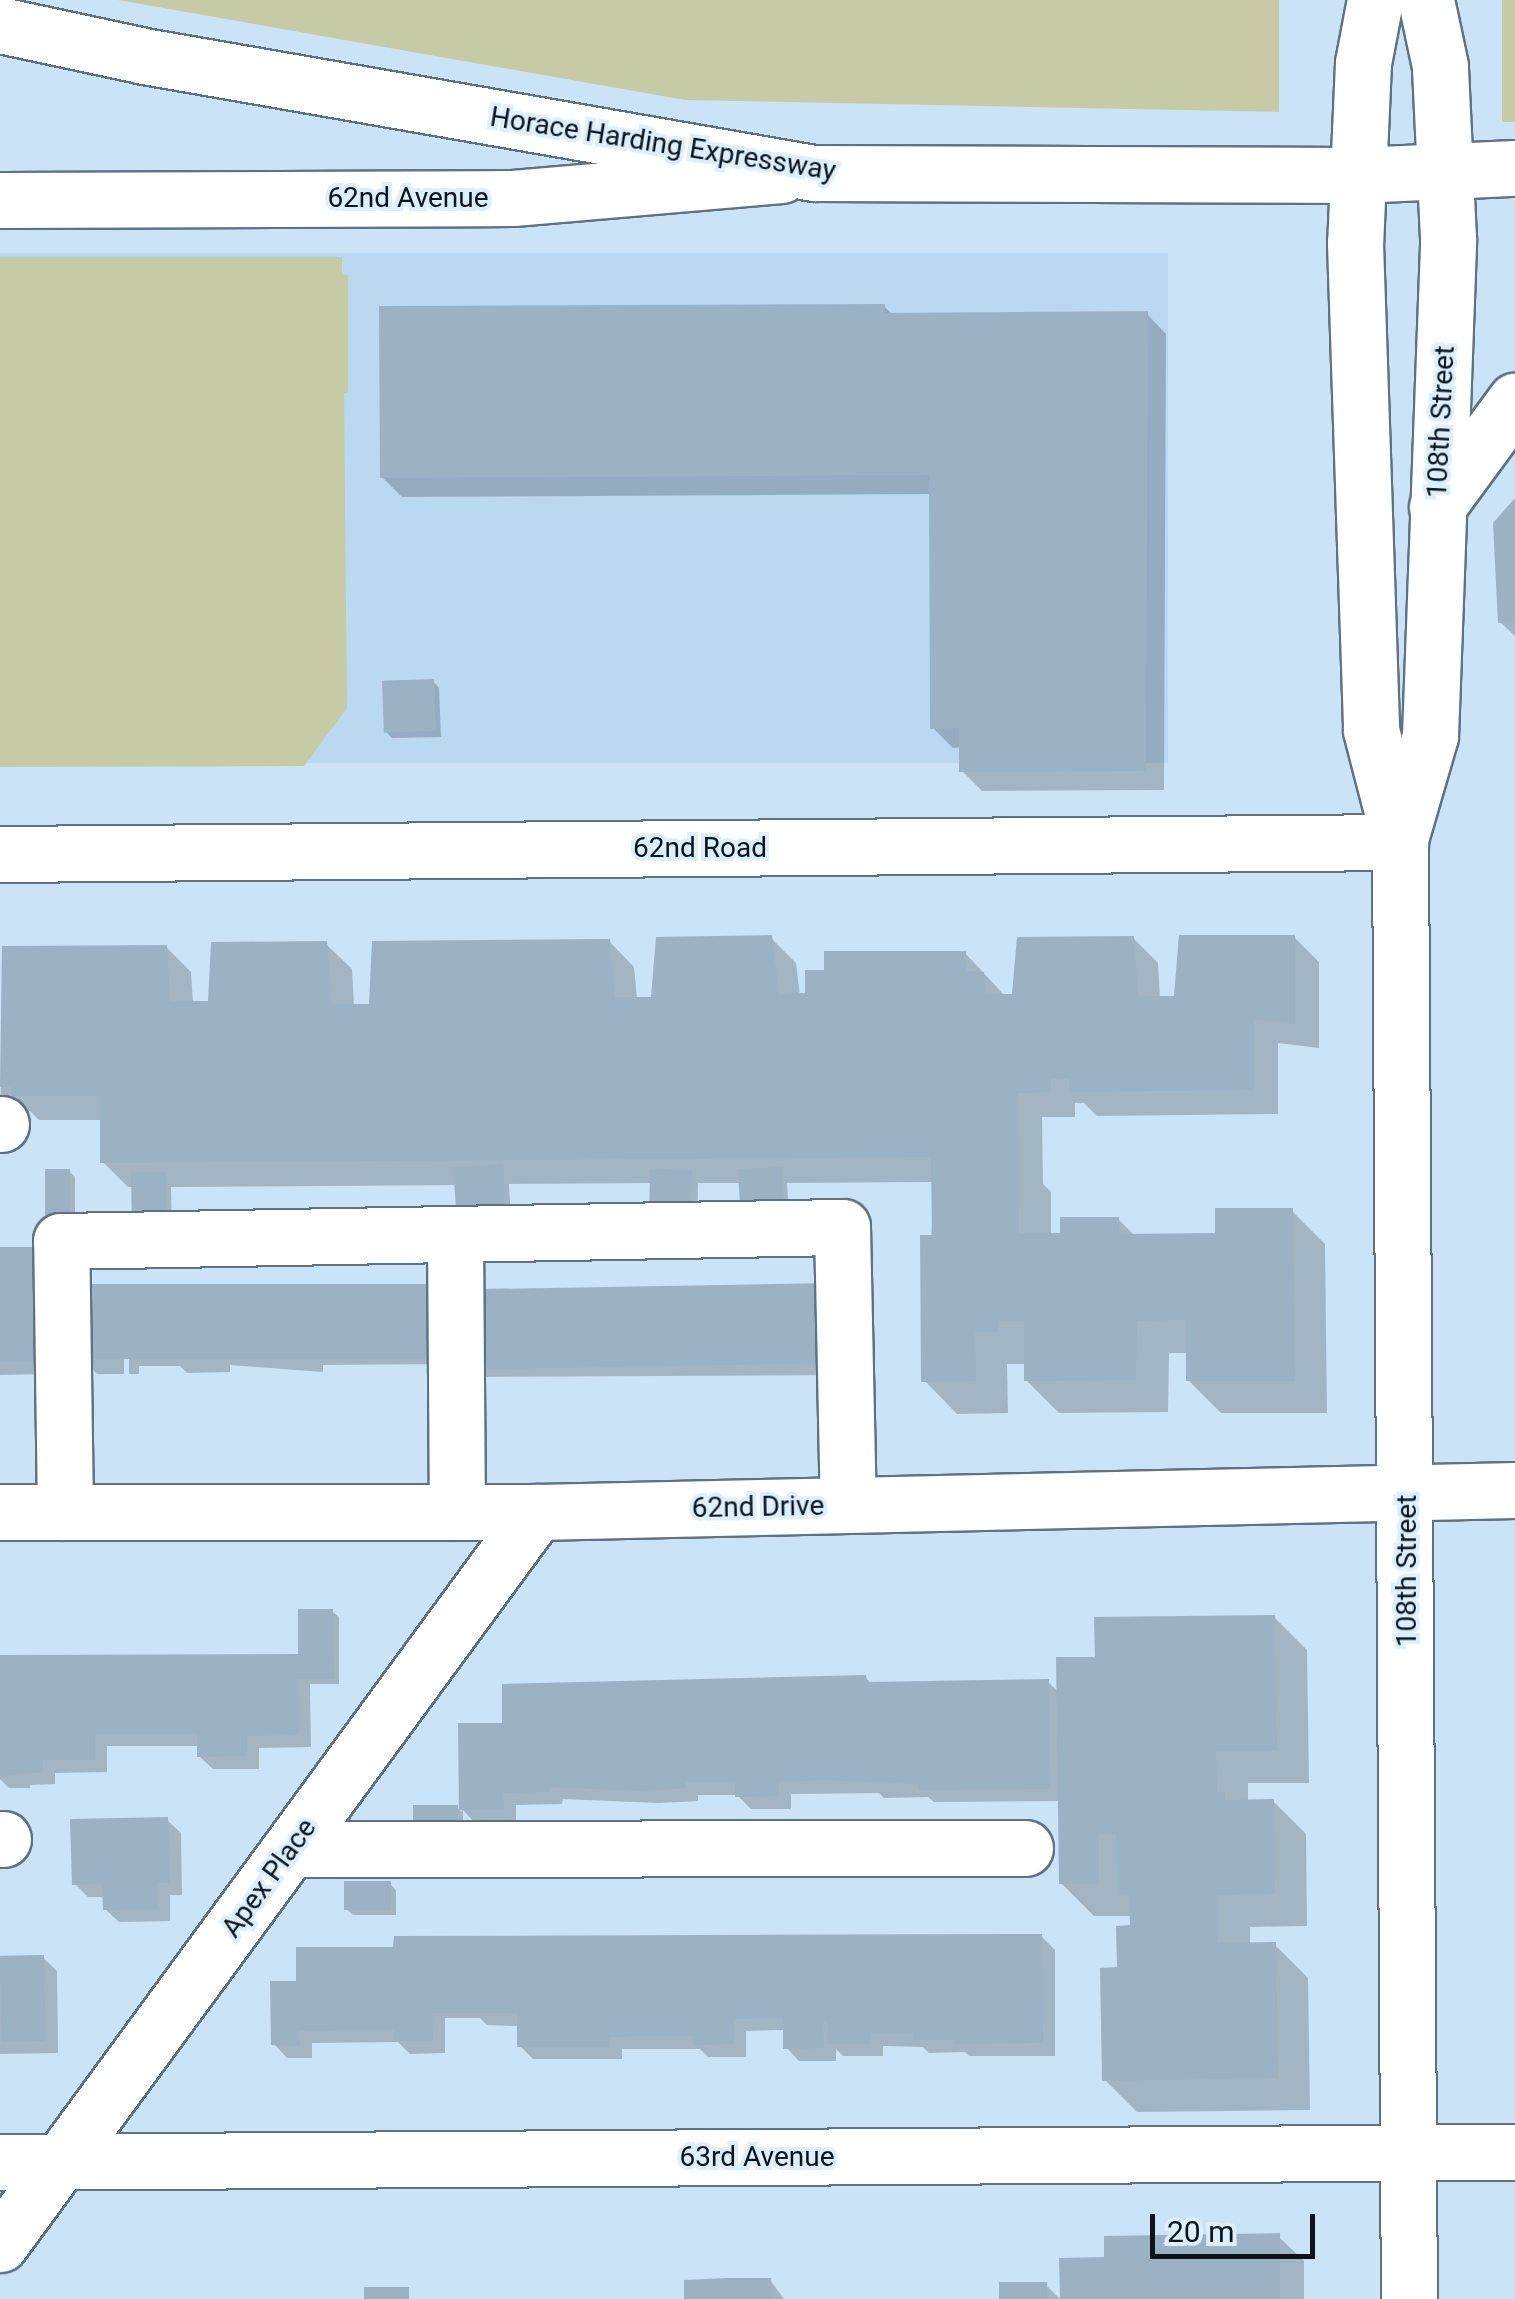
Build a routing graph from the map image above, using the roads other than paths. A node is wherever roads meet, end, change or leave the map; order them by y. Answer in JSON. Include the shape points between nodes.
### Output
{"nodes":[{"id":1,"x":1375,"y":0,"type":"edge"},
{"id":2,"x":1426,"y":0,"type":"edge"},
{"id":3,"x":0,"y":25,"type":"edge"},
{"id":4,"x":1515,"y":168,"type":"edge"},
{"id":5,"x":814,"y":173,"type":"junction"},
{"id":6,"x":1445,"y":173,"type":"junction"},
{"id":7,"x":1358,"y":175,"type":"junction"},
{"id":8,"x":0,"y":200,"type":"edge"},
{"id":9,"x":1515,"y":401,"type":"edge"},
{"id":10,"x":1437,"y":507,"type":"junction"},
{"id":11,"x":1400,"y":842,"type":"junction"},
{"id":12,"x":0,"y":854,"type":"edge"},
{"id":13,"x":455,"y":1234,"type":"junction"},
{"id":14,"x":1515,"y":1490,"type":"edge"},
{"id":15,"x":1407,"y":1493,"type":"junction"},
{"id":16,"x":848,"y":1506,"type":"junction"},
{"id":17,"x":0,"y":1512,"type":"edge"},
{"id":18,"x":65,"y":1512,"type":"junction"},
{"id":19,"x":457,"y":1512,"type":"junction"},
{"id":20,"x":536,"y":1512,"type":"junction"},
{"id":21,"x":1026,"y":1848,"type":"dead end"},
{"id":22,"x":291,"y":1849,"type":"junction"},
{"id":23,"x":1515,"y":2152,"type":"edge"},
{"id":24,"x":1409,"y":2153,"type":"junction"},
{"id":25,"x":0,"y":2162,"type":"edge"},
{"id":26,"x":62,"y":2162,"type":"junction"},
{"id":27,"x":0,"y":2244,"type":"edge"},
{"id":28,"x":1410,"y":2299,"type":"edge"}],
"edges":[{"from":1,"to":7,"type":"street","name":"108th Street","via":[[1363,63]]},
{"from":2,"to":6,"type":"street","name":"108th Street","via":[[1440,66]]},
{"from":3,"to":5,"type":"street","name":"Horace Harding Expressway"},
{"from":4,"to":6,"type":"street","name":"Horace Harding Expressway"},
{"from":5,"to":7,"type":"street","name":"Horace Harding Expressway"},
{"from":5,"to":8,"type":"street","name":"62nd Avenue","via":[[512,198]]},
{"from":6,"to":7,"type":"street","name":"Horace Harding Expressway"},
{"from":6,"to":10,"type":"street","name":"108th Street"},
{"from":7,"to":11,"type":"street","name":"108th Street","via":[[1371,730]]},
{"from":9,"to":10,"type":"street"},
{"from":10,"to":11,"type":"street","name":"108th Street","via":[[1430,736]]},
{"from":11,"to":12,"type":"street","name":"62nd Road"},
{"from":11,"to":15,"type":"street","name":"108th Street"},
{"from":13,"to":16,"type":"street","via":[[842,1228]]},
{"from":13,"to":18,"type":"street","via":[[62,1241]]},
{"from":13,"to":19,"type":"street"},
{"from":14,"to":15,"type":"street","name":"62nd Drive"},
{"from":15,"to":16,"type":"street","name":"62nd Drive"},
{"from":15,"to":24,"type":"street","name":"108th Street"},
{"from":16,"to":20,"type":"street","name":"62nd Drive"},
{"from":17,"to":18,"type":"street","name":"62nd Drive"},
{"from":18,"to":19,"type":"street","name":"62nd Drive"},
{"from":19,"to":20,"type":"street","name":"62nd Drive"},
{"from":20,"to":22,"type":"street","name":"Apex Place"},
{"from":21,"to":22,"type":"street"},
{"from":22,"to":26,"type":"street","name":"Apex Place"},
{"from":23,"to":24,"type":"street","name":"63rd Avenue"},
{"from":24,"to":26,"type":"street","name":"63rd Avenue"},
{"from":24,"to":28,"type":"street","name":"108th Street"},
{"from":25,"to":26,"type":"street","name":"63rd Avenue"},
{"from":26,"to":27,"type":"street","name":"Apex Place"}]}
